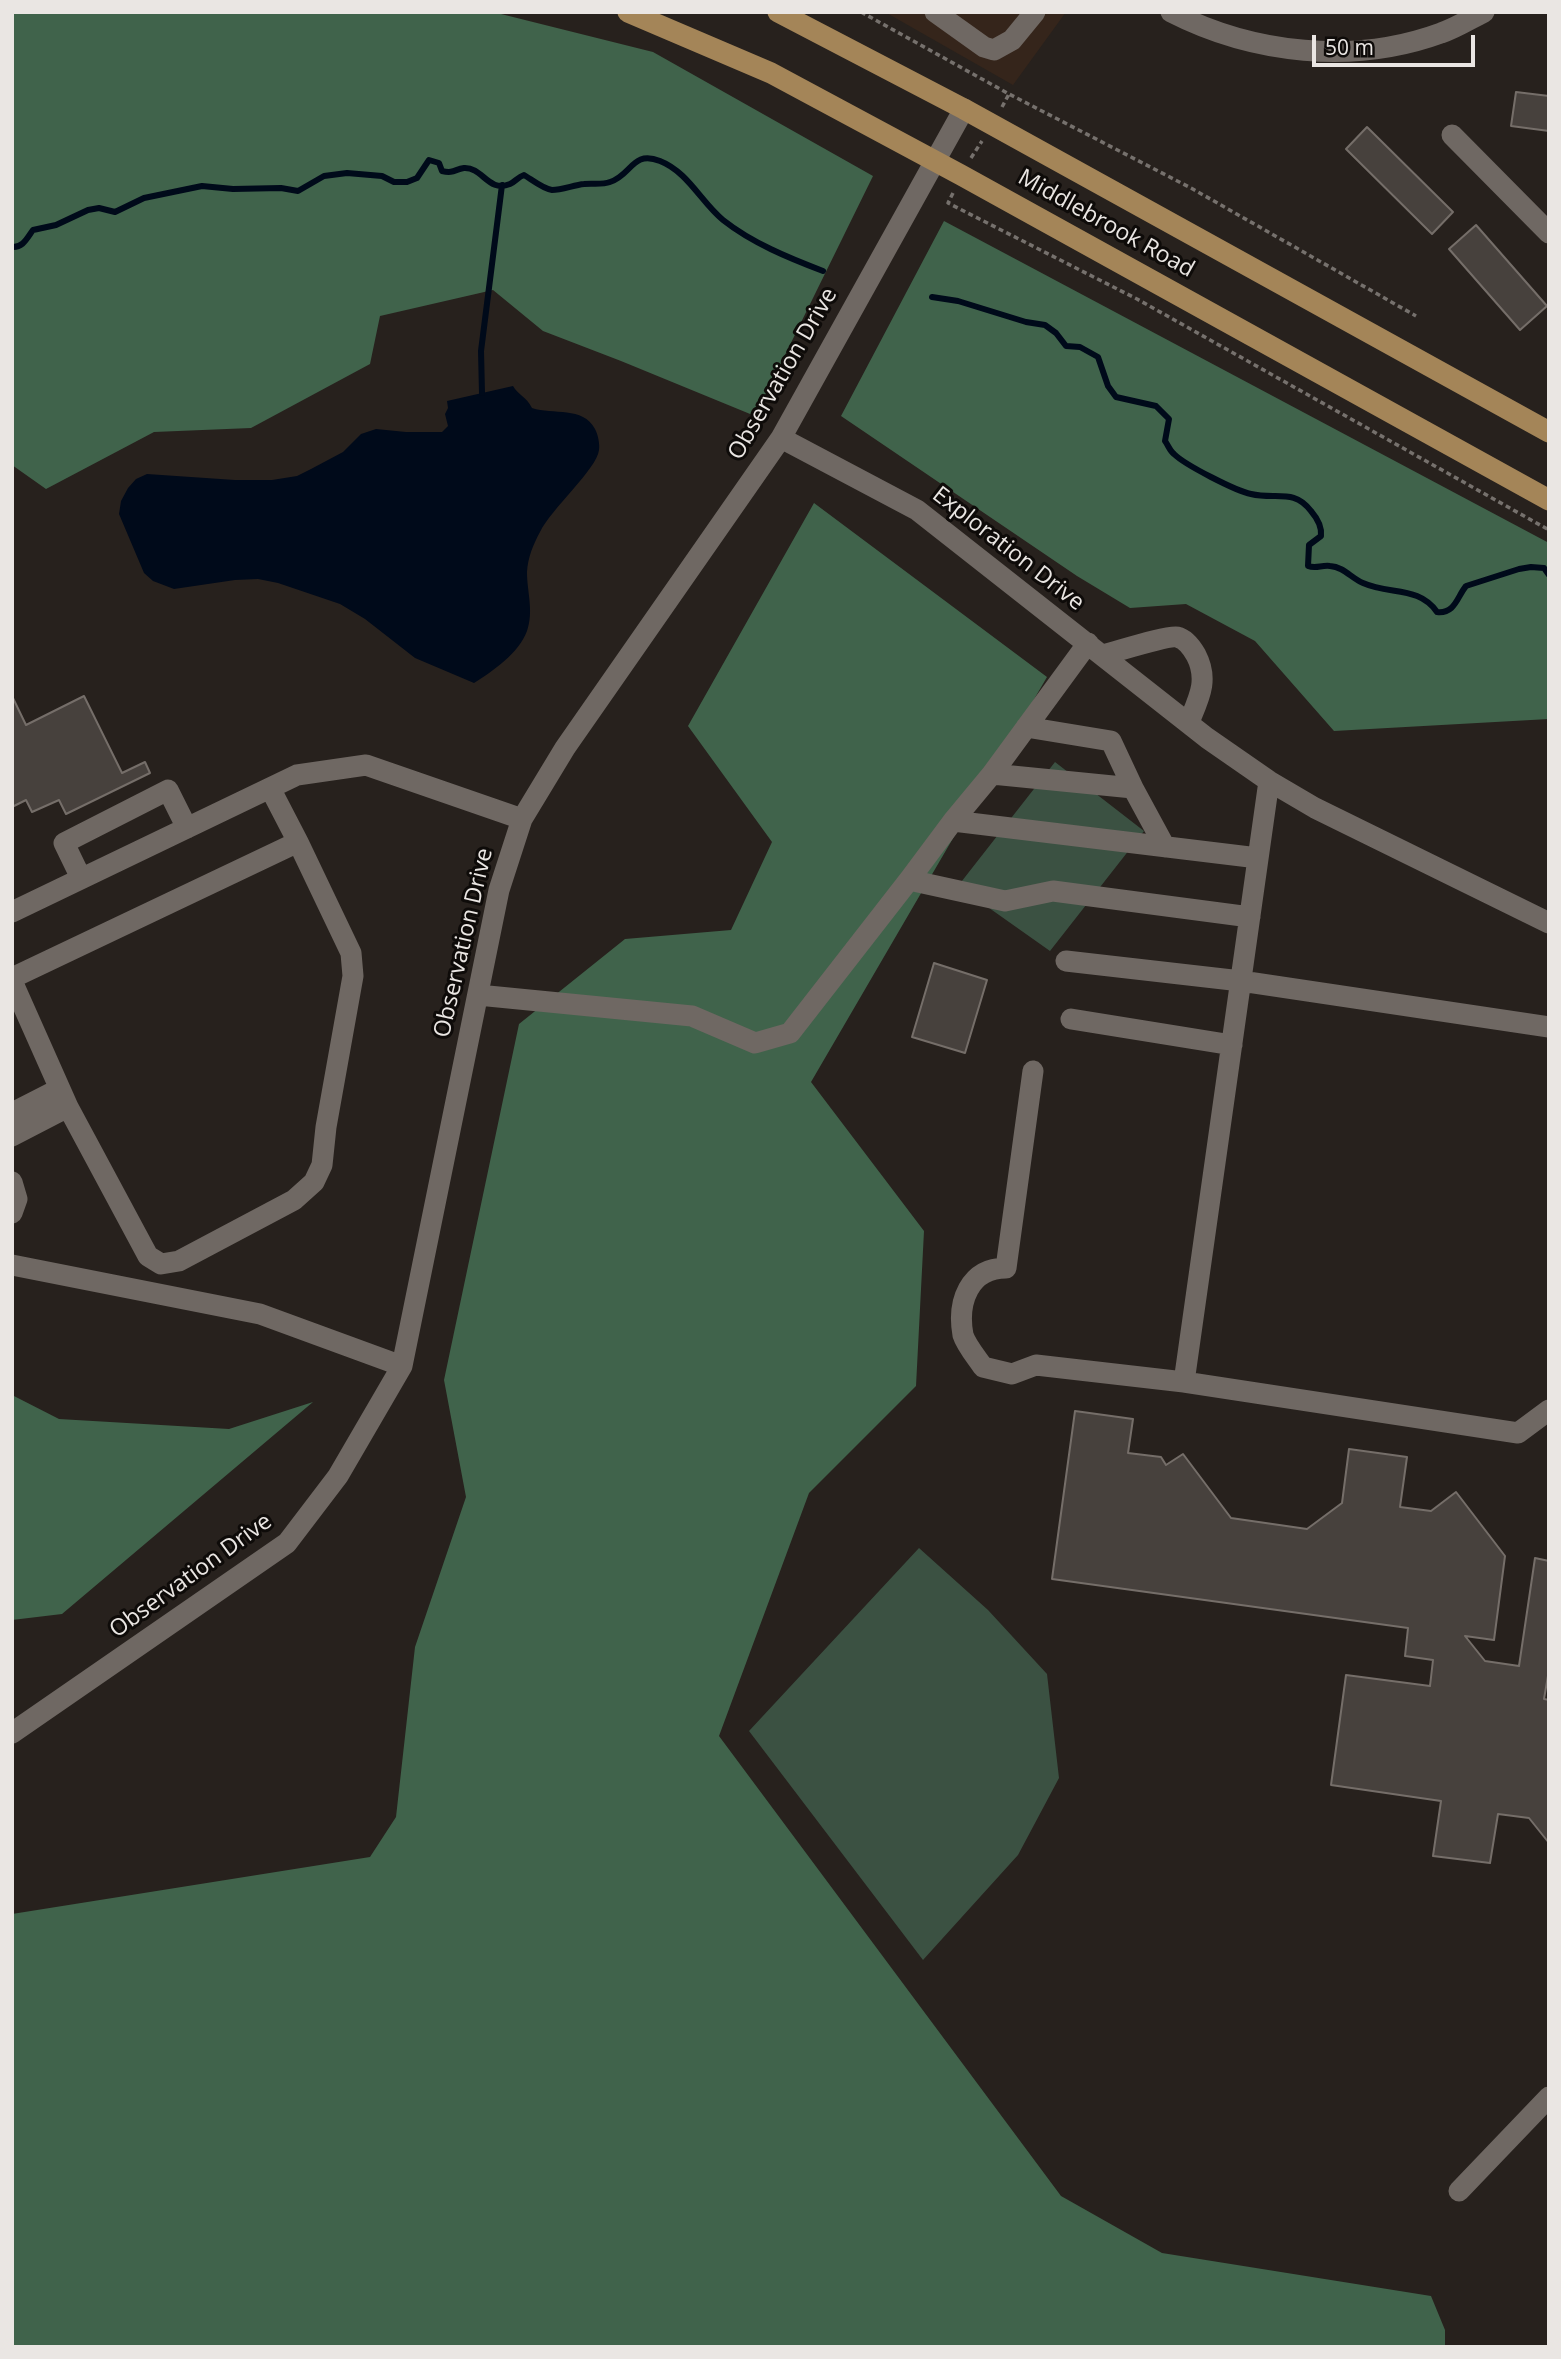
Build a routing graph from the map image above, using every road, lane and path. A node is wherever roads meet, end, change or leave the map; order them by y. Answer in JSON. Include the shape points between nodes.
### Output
{"nodes":[{"id":1,"x":628,"y":12,"type":"edge"},
{"id":2,"x":778,"y":12,"type":"edge"},
{"id":3,"x":861,"y":12,"type":"edge"},
{"id":4,"x":935,"y":12,"type":"edge"},
{"id":5,"x":1035,"y":12,"type":"edge"},
{"id":6,"x":1171,"y":12,"type":"edge"},
{"id":7,"x":1484,"y":12,"type":"edge"},
{"id":8,"x":964,"y":109,"type":"junction"},
{"id":9,"x":1451,"y":135,"type":"dead end"},
{"id":10,"x":936,"y":161,"type":"junction"},
{"id":11,"x":1545,"y":222,"type":"edge"},
{"id":12,"x":1416,"y":316,"type":"dead end"},
{"id":13,"x":1549,"y":432,"type":"edge"},
{"id":14,"x":781,"y":439,"type":"junction"},
{"id":15,"x":1549,"y":500,"type":"edge"},
{"id":16,"x":1095,"y":649,"type":"junction"},
{"id":17,"x":1189,"y":722,"type":"junction"},
{"id":18,"x":1026,"y":727,"type":"junction"},
{"id":19,"x":992,"y":774,"type":"junction"},
{"id":20,"x":1269,"y":781,"type":"junction"},
{"id":21,"x":270,"y":788,"type":"junction"},
{"id":22,"x":1133,"y":788,"type":"junction"},
{"id":23,"x":522,"y":819,"type":"junction"},
{"id":24,"x":953,"y":821,"type":"junction"},
{"id":25,"x":187,"y":828,"type":"junction"},
{"id":26,"x":298,"y":842,"type":"junction"},
{"id":27,"x":1164,"y":847,"type":"junction"},
{"id":28,"x":1258,"y":858,"type":"junction"},
{"id":29,"x":81,"y":878,"type":"junction"},
{"id":30,"x":909,"y":880,"type":"junction"},
{"id":31,"x":12,"y":912,"type":"edge"},
{"id":32,"x":1250,"y":917,"type":"junction"},
{"id":33,"x":1549,"y":923,"type":"edge"},
{"id":34,"x":1066,"y":961,"type":"dead end"},
{"id":35,"x":12,"y":979,"type":"edge"},
{"id":36,"x":1241,"y":981,"type":"junction"},
{"id":37,"x":478,"y":995,"type":"junction"},
{"id":38,"x":1071,"y":1019,"type":"dead end"},
{"id":39,"x":1549,"y":1027,"type":"edge"},
{"id":40,"x":1232,"y":1045,"type":"junction"},
{"id":41,"x":1033,"y":1071,"type":"dead end"},
{"id":42,"x":64,"y":1098,"type":"junction"},
{"id":43,"x":12,"y":1113,"type":"edge"},
{"id":44,"x":12,"y":1136,"type":"edge"},
{"id":45,"x":12,"y":1182,"type":"edge"},
{"id":46,"x":12,"y":1213,"type":"edge"},
{"id":47,"x":12,"y":1265,"type":"edge"},
{"id":48,"x":402,"y":1366,"type":"junction"},
{"id":49,"x":1184,"y":1382,"type":"junction"},
{"id":50,"x":1549,"y":1410,"type":"edge"},
{"id":51,"x":12,"y":1733,"type":"edge"},
{"id":52,"x":1549,"y":2097,"type":"edge"},
{"id":53,"x":1459,"y":2191,"type":"dead end"}],
"edges":[{"from":1,"to":10,"type":"main road","name":"Middlebrook Road","via":[[771,73]]},
{"from":2,"to":8,"type":"main road","name":"Middlebrook Road"},
{"from":3,"to":12,"type":"path","via":[[1191,188]]},
{"from":4,"to":5,"type":"street","via":[[994,50],[1012,40]]},
{"from":6,"to":7,"type":"street","via":[[1202,28],[1265,45],[1342,53],[1441,33]]},
{"from":8,"to":10,"type":"street","name":"Observation Drive"},
{"from":8,"to":13,"type":"main road","name":"Middlebrook Road"},
{"from":9,"to":11,"type":"street"},
{"from":10,"to":14,"type":"street","name":"Observation Drive"},
{"from":10,"to":15,"type":"main road","name":"Middlebrook Road"},
{"from":14,"to":16,"type":"street","name":"Exploration Drive","via":[[917,510]]},
{"from":14,"to":23,"type":"street","name":"Observation Drive","via":[[565,748]]},
{"from":16,"to":17,"type":"street","name":"Exploration Drive"},
{"from":16,"to":17,"type":"street","via":[[1177,637],[1192,647],[1203,668],[1202,692]]},
{"from":16,"to":18,"type":"street"},
{"from":17,"to":20,"type":"street","name":"Exploration Drive"},
{"from":18,"to":19,"type":"street"},
{"from":18,"to":22,"type":"street","via":[[1111,741]]},
{"from":19,"to":22,"type":"street"},
{"from":19,"to":24,"type":"street"},
{"from":20,"to":28,"type":"street"},
{"from":20,"to":33,"type":"street","name":"Exploration Drive"},
{"from":21,"to":23,"type":"street","via":[[297,775],[366,765]]},
{"from":21,"to":25,"type":"street"},
{"from":21,"to":26,"type":"street"},
{"from":22,"to":27,"type":"street"},
{"from":23,"to":37,"type":"street","name":"Observation Drive","via":[[499,890]]},
{"from":24,"to":27,"type":"street"},
{"from":24,"to":30,"type":"street"},
{"from":25,"to":29,"type":"street"},
{"from":25,"to":29,"type":"street","via":[[168,790],[64,843]]},
{"from":26,"to":35,"type":"street"},
{"from":26,"to":42,"type":"street","via":[[351,953],[353,976],[322,1165],[314,1182],[294,1200],[179,1261],[161,1264],[148,1256]]},
{"from":27,"to":28,"type":"street"},
{"from":28,"to":32,"type":"street"},
{"from":29,"to":31,"type":"street"},
{"from":30,"to":32,"type":"street","via":[[1005,901],[1053,891]]},
{"from":30,"to":37,"type":"street","via":[[790,1033],[755,1043],[692,1016]]},
{"from":32,"to":36,"type":"street"},
{"from":34,"to":36,"type":"street"},
{"from":35,"to":42,"type":"street"},
{"from":36,"to":39,"type":"street"},
{"from":36,"to":40,"type":"street"},
{"from":37,"to":48,"type":"street","name":"Observation Drive"},
{"from":38,"to":40,"type":"street"},
{"from":40,"to":49,"type":"street"},
{"from":41,"to":49,"type":"street","via":[[1006,1268],[993,1268],[976,1278],[964,1293],[963,1336],[983,1367],[1012,1374],[1036,1365]]},
{"from":42,"to":43,"type":"street"},
{"from":42,"to":44,"type":"street"},
{"from":45,"to":46,"type":"street","via":[[18,1199]]},
{"from":47,"to":48,"type":"street","via":[[260,1314]]},
{"from":48,"to":51,"type":"street","name":"Observation Drive","via":[[338,1476],[287,1543]]},
{"from":49,"to":50,"type":"street","via":[[1518,1433]]},
{"from":52,"to":53,"type":"street"}]}
